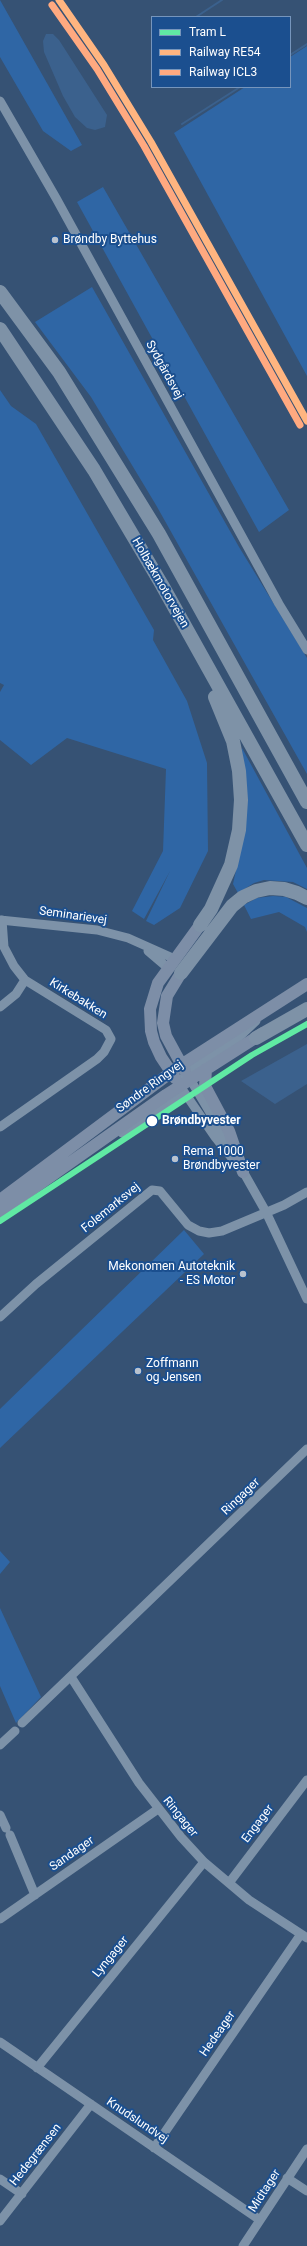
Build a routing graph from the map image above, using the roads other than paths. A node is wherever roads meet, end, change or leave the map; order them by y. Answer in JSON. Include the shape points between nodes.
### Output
{"nodes":[{"id":1,"x":0,"y":101,"type":"edge"},
{"id":2,"x":0,"y":292,"type":"edge"},
{"id":3,"x":0,"y":329,"type":"edge"},
{"id":4,"x":162,"y":585,"type":"junction"},
{"id":5,"x":307,"y":650,"type":"edge"},
{"id":6,"x":305,"y":798,"type":"edge"},
{"id":7,"x":307,"y":845,"type":"edge"},
{"id":8,"x":307,"y":898,"type":"edge"},
{"id":9,"x":1,"y":920,"type":"edge"},
{"id":10,"x":200,"y":925,"type":"joint"},
{"id":11,"x":175,"y":967,"type":"junction"},
{"id":12,"x":25,"y":980,"type":"junction"},
{"id":13,"x":307,"y":984,"type":"edge"},
{"id":14,"x":307,"y":1004,"type":"edge"},
{"id":15,"x":0,"y":1007,"type":"edge"},
{"id":16,"x":307,"y":1009,"type":"edge"},
{"id":17,"x":256,"y":1038,"type":"junction"},
{"id":18,"x":206,"y":1069,"type":"junction"},
{"id":19,"x":181,"y":1076,"type":"junction"},
{"id":20,"x":188,"y":1098,"type":"junction"},
{"id":21,"x":0,"y":1127,"type":"edge"},
{"id":22,"x":84,"y":1152,"type":"junction"},
{"id":23,"x":243,"y":1172,"type":"junction"},
{"id":24,"x":307,"y":1192,"type":"edge"},
{"id":25,"x":0,"y":1200,"type":"edge"},
{"id":26,"x":0,"y":1212,"type":"edge"},
{"id":27,"x":266,"y":1212,"type":"junction"},
{"id":28,"x":307,"y":1299,"type":"edge"},
{"id":29,"x":0,"y":1317,"type":"edge"},
{"id":30,"x":307,"y":1449,"type":"edge"},
{"id":31,"x":71,"y":1677,"type":"junction"},
{"id":32,"x":22,"y":1723,"type":"dead end"},
{"id":33,"x":15,"y":1731,"type":"dead end"},
{"id":34,"x":0,"y":1745,"type":"edge"},
{"id":35,"x":307,"y":1780,"type":"edge"},
{"id":36,"x":158,"y":1809,"type":"junction"},
{"id":37,"x":0,"y":1815,"type":"edge"},
{"id":38,"x":204,"y":1862,"type":"junction"},
{"id":39,"x":229,"y":1883,"type":"junction"},
{"id":40,"x":35,"y":1895,"type":"junction"},
{"id":41,"x":0,"y":1919,"type":"edge"},
{"id":42,"x":304,"y":1936,"type":"edge"},
{"id":43,"x":0,"y":2042,"type":"edge"},
{"id":44,"x":37,"y":2068,"type":"junction"},
{"id":45,"x":91,"y":2104,"type":"junction"},
{"id":46,"x":154,"y":2148,"type":"junction"},
{"id":47,"x":307,"y":2149,"type":"edge"},
{"id":48,"x":287,"y":2178,"type":"junction"},
{"id":49,"x":0,"y":2179,"type":"edge"},
{"id":50,"x":307,"y":2191,"type":"edge"},
{"id":51,"x":22,"y":2194,"type":"junction"},
{"id":52,"x":260,"y":2220,"type":"junction"},
{"id":53,"x":0,"y":2221,"type":"edge"},
{"id":54,"x":243,"y":2246,"type":"edge"}],
"edges":[{"from":1,"to":5,"type":"street","name":"Sydgårdsvej"},
{"from":2,"to":6,"type":"highway","name":"Holbækmotorvejen","via":[[59,372],[159,534]]},
{"from":3,"to":4,"type":"highway","name":"Holbækmotorvejen","via":[[94,470]]},
{"from":4,"to":7,"type":"highway","name":"Holbækmotorvejen"},
{"from":4,"to":10,"type":"highway","via":[[183,638],[214,694],[233,741],[239,771],[239,830],[231,865],[218,897]]},
{"from":8,"to":11,"type":"highway","via":[[284,889],[270,888],[243,897]]},
{"from":9,"to":11,"type":"street","name":"Seminarievej","via":[[97,930],[128,938]]},
{"from":9,"to":12,"type":"street","name":"Kirkebakken","via":[[4,947]]},
{"from":10,"to":11,"type":"main road"},
{"from":11,"to":19,"type":"main road","via":[[163,1023]]},
{"from":12,"to":15,"type":"street","via":[[16,994]]},
{"from":12,"to":21,"type":"street","name":"Kirkebakken","via":[[106,1030],[111,1039],[97,1059]]},
{"from":13,"to":19,"type":"main road","name":"Søndre Ringvej"},
{"from":14,"to":17,"type":"main road","name":"Søndre Ringvej"},
{"from":16,"to":17,"type":"highway"},
{"from":17,"to":18,"type":"main road","name":"Søndre Ringvej"},
{"from":18,"to":19,"type":"main road","name":"Søndre Ringvej"},
{"from":18,"to":23,"type":"main road","via":[[206,1086],[229,1131]]},
{"from":19,"to":20,"type":"street"},
{"from":19,"to":22,"type":"main road","via":[[119,1118]]},
{"from":19,"to":23,"type":"street"},
{"from":19,"to":25,"type":"main road","name":"Søndre Ringvej"},
{"from":20,"to":22,"type":"street","via":[[178,1096],[100,1147]]},
{"from":20,"to":23,"type":"street","via":[[224,1150]]},
{"from":22,"to":26,"type":"main road"},
{"from":23,"to":27,"type":"street"},
{"from":24,"to":27,"type":"street","name":"Folemarksvej"},
{"from":27,"to":28,"type":"street"},
{"from":27,"to":29,"type":"street","name":"Folemarksvej","via":[[222,1231],[205,1233],[188,1225],[160,1191],[152,1190],[36,1284]]},
{"from":30,"to":31,"type":"street","name":"Ringager"},
{"from":31,"to":32,"type":"street","name":"Ringager"},
{"from":31,"to":36,"type":"street","name":"Ringager"},
{"from":33,"to":34,"type":"street"},
{"from":35,"to":39,"type":"street","name":"Engager"},
{"from":36,"to":38,"type":"street","name":"Ringager"},
{"from":36,"to":40,"type":"street","name":"Sandager"},
{"from":37,"to":40,"type":"street"},
{"from":38,"to":39,"type":"street","name":"Ringager"},
{"from":38,"to":44,"type":"street","name":"Lyngager"},
{"from":39,"to":42,"type":"street","name":"Ringager","via":[[249,1900]]},
{"from":40,"to":41,"type":"street","name":"Sandager"},
{"from":42,"to":46,"type":"street","name":"Hedeager"},
{"from":43,"to":44,"type":"street","name":"Knudslundvej"},
{"from":44,"to":45,"type":"street","name":"Knudslundvej"},
{"from":45,"to":46,"type":"street","name":"Knudslundvej"},
{"from":45,"to":51,"type":"street","name":"Hedegrænsen"},
{"from":46,"to":52,"type":"street","name":"Knudslundvej"},
{"from":47,"to":48,"type":"street","name":"Midtager"},
{"from":48,"to":50,"type":"street"},
{"from":48,"to":52,"type":"street","name":"Midtager"},
{"from":49,"to":51,"type":"street"},
{"from":51,"to":53,"type":"street","name":"Hedegrænsen"},
{"from":52,"to":54,"type":"street","name":"Midtager"}]}
